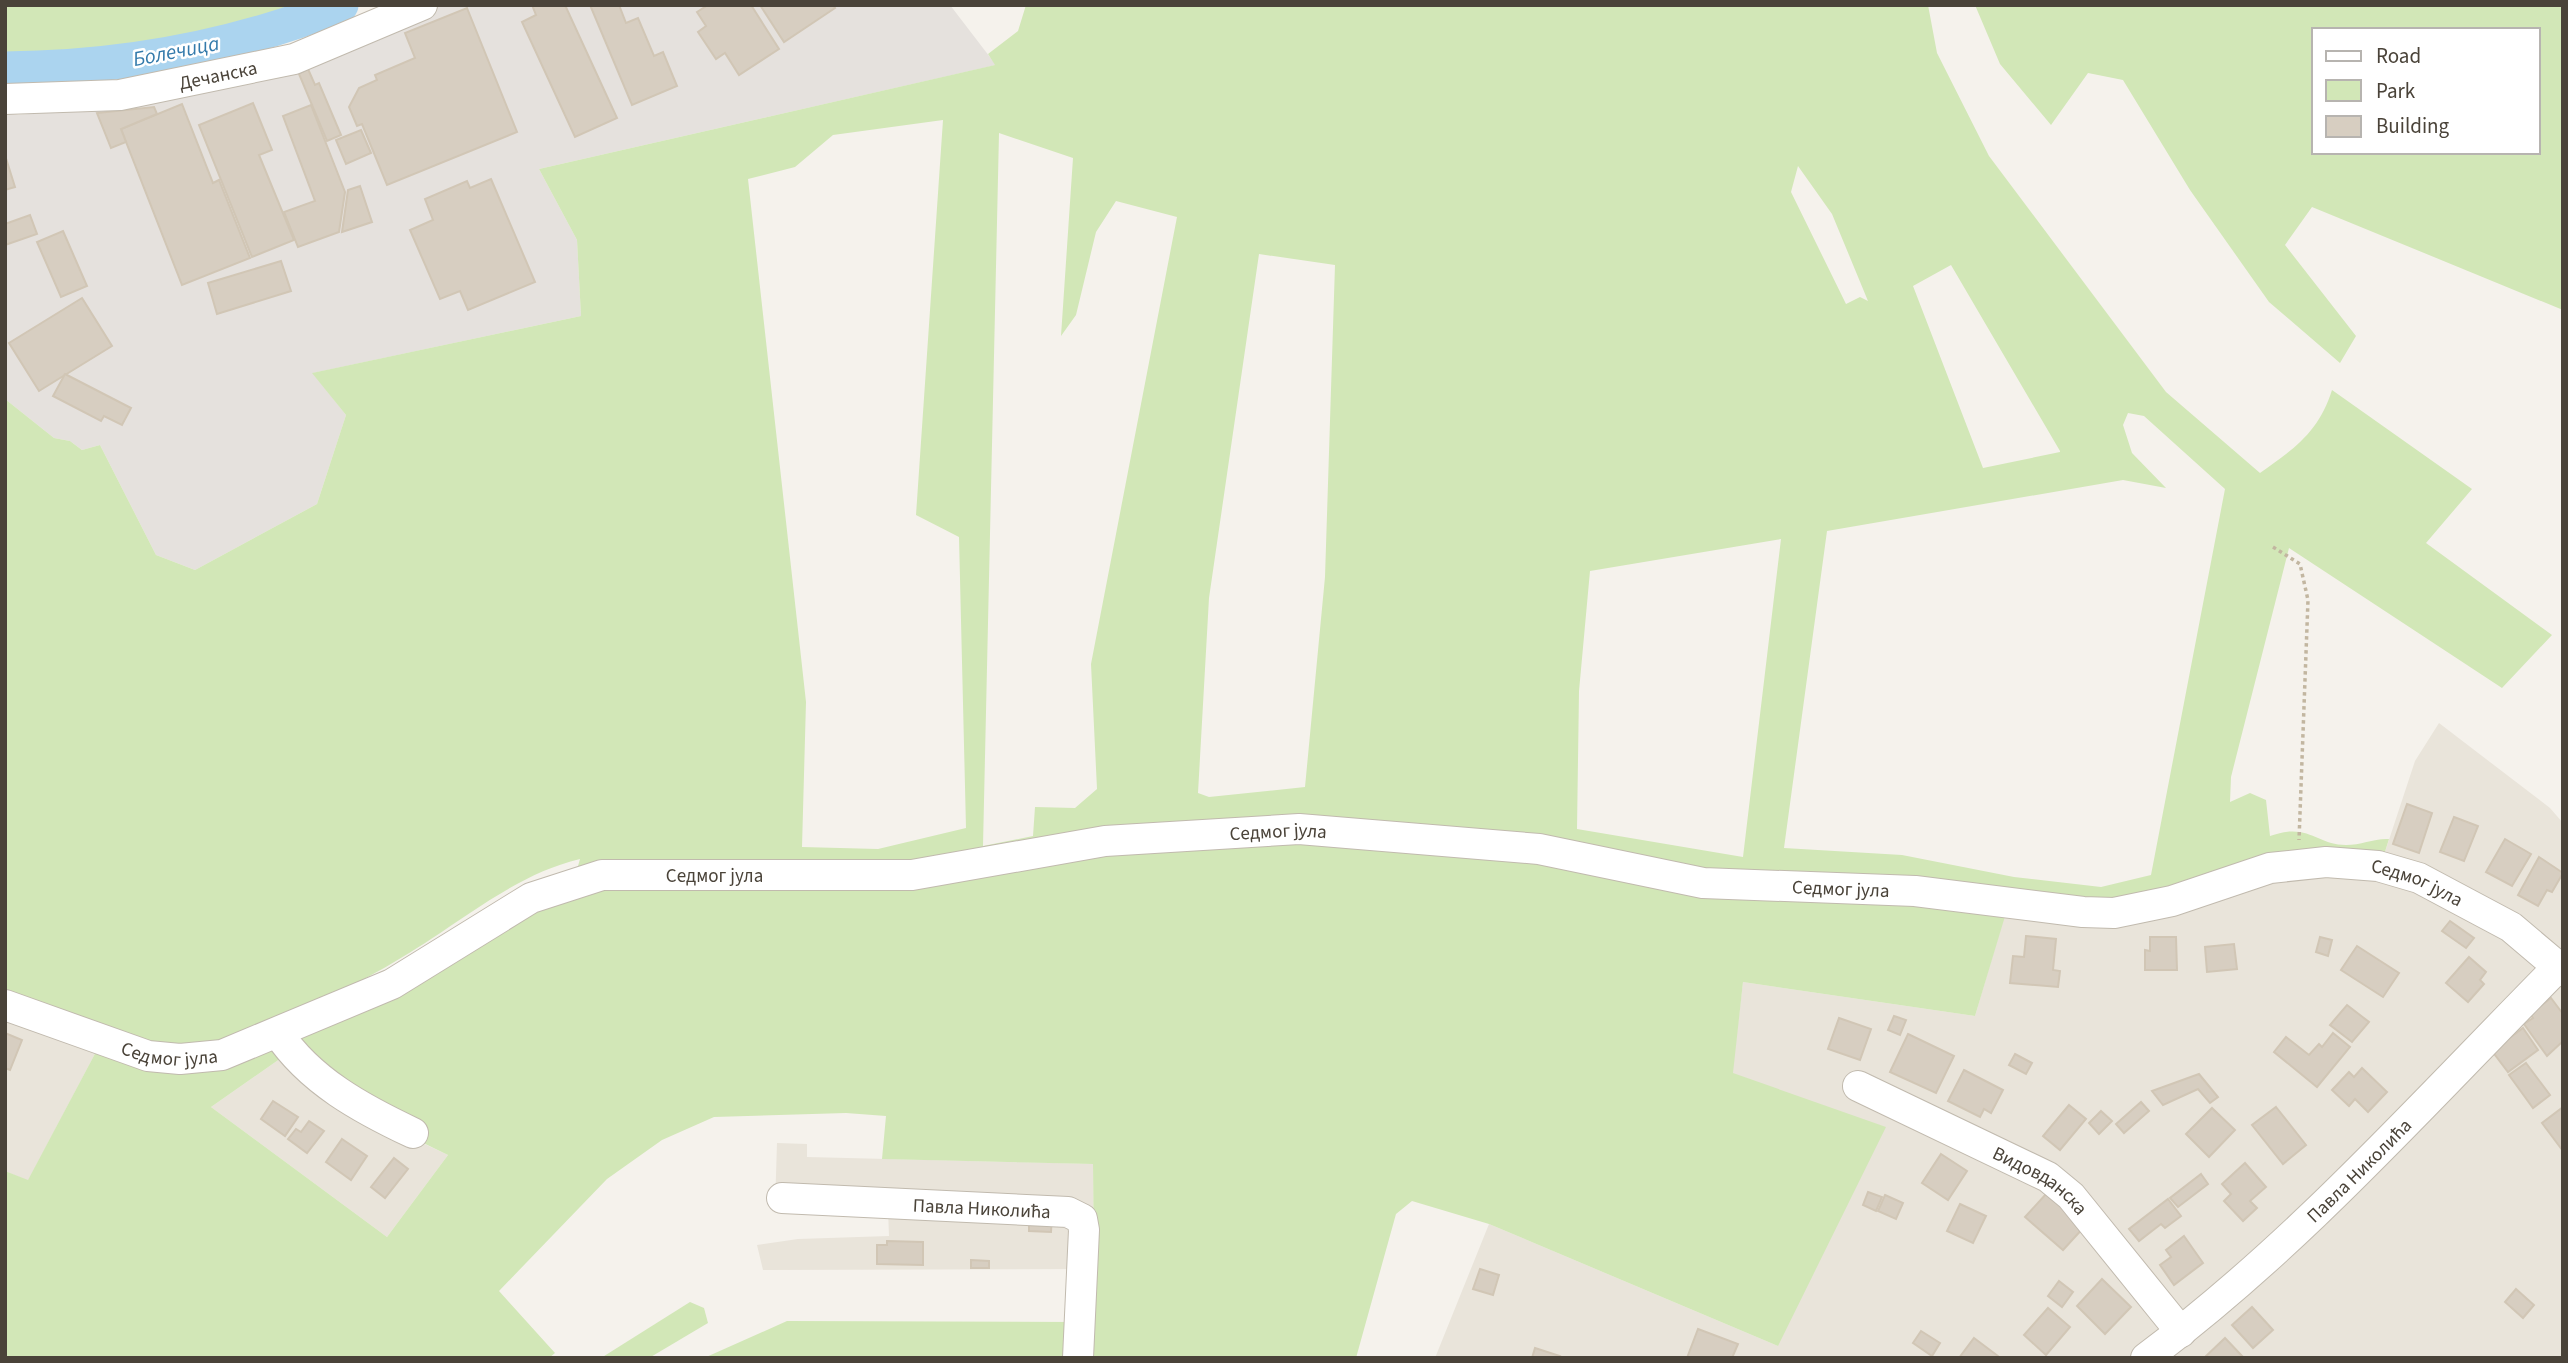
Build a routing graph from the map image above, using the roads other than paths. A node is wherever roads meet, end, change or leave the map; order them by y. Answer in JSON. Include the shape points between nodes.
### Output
{"nodes":[{"id":1,"x":422,"y":5,"type":"edge"},
{"id":2,"x":5,"y":99,"type":"edge"},
{"id":3,"x":2560,"y":969,"type":"edge"},
{"id":4,"x":5,"y":1005,"type":"edge"},
{"id":5,"x":278,"y":1033,"type":"junction"},
{"id":6,"x":1858,"y":1086,"type":"dead end"},
{"id":7,"x":413,"y":1133,"type":"dead end"},
{"id":8,"x":782,"y":1198,"type":"dead end"},
{"id":9,"x":2181,"y":1332,"type":"junction"},
{"id":10,"x":1078,"y":1358,"type":"edge"},
{"id":11,"x":2146,"y":1358,"type":"edge"}],
"edges":[{"from":1,"to":2,"type":"street","name":"Дечанска","via":[[294,59],[120,95]]},
{"from":3,"to":5,"type":"street","name":"Седмог јула","via":[[2511,927],[2419,878],[2378,866],[2301,863],[2270,867],[2172,901],[2114,913],[1894,889],[1703,883],[1539,849],[1299,828],[1105,841],[912,875],[601,875],[531,898],[392,984]]},
{"from":3,"to":9,"type":"street","name":"Павла Николића","via":[[2349,1181]]},
{"from":4,"to":5,"type":"street","name":"Седмог јула","via":[[148,1056],[222,1055]]},
{"from":5,"to":7,"type":"street","via":[[293,1055],[358,1107]]},
{"from":6,"to":9,"type":"street","name":"Видовданска","via":[[2048,1177],[2071,1196]]},
{"from":8,"to":10,"type":"street","name":"Павла Николића","via":[[1077,1215],[1084,1230]]},
{"from":9,"to":11,"type":"street","name":"Павла Николића"}]}
